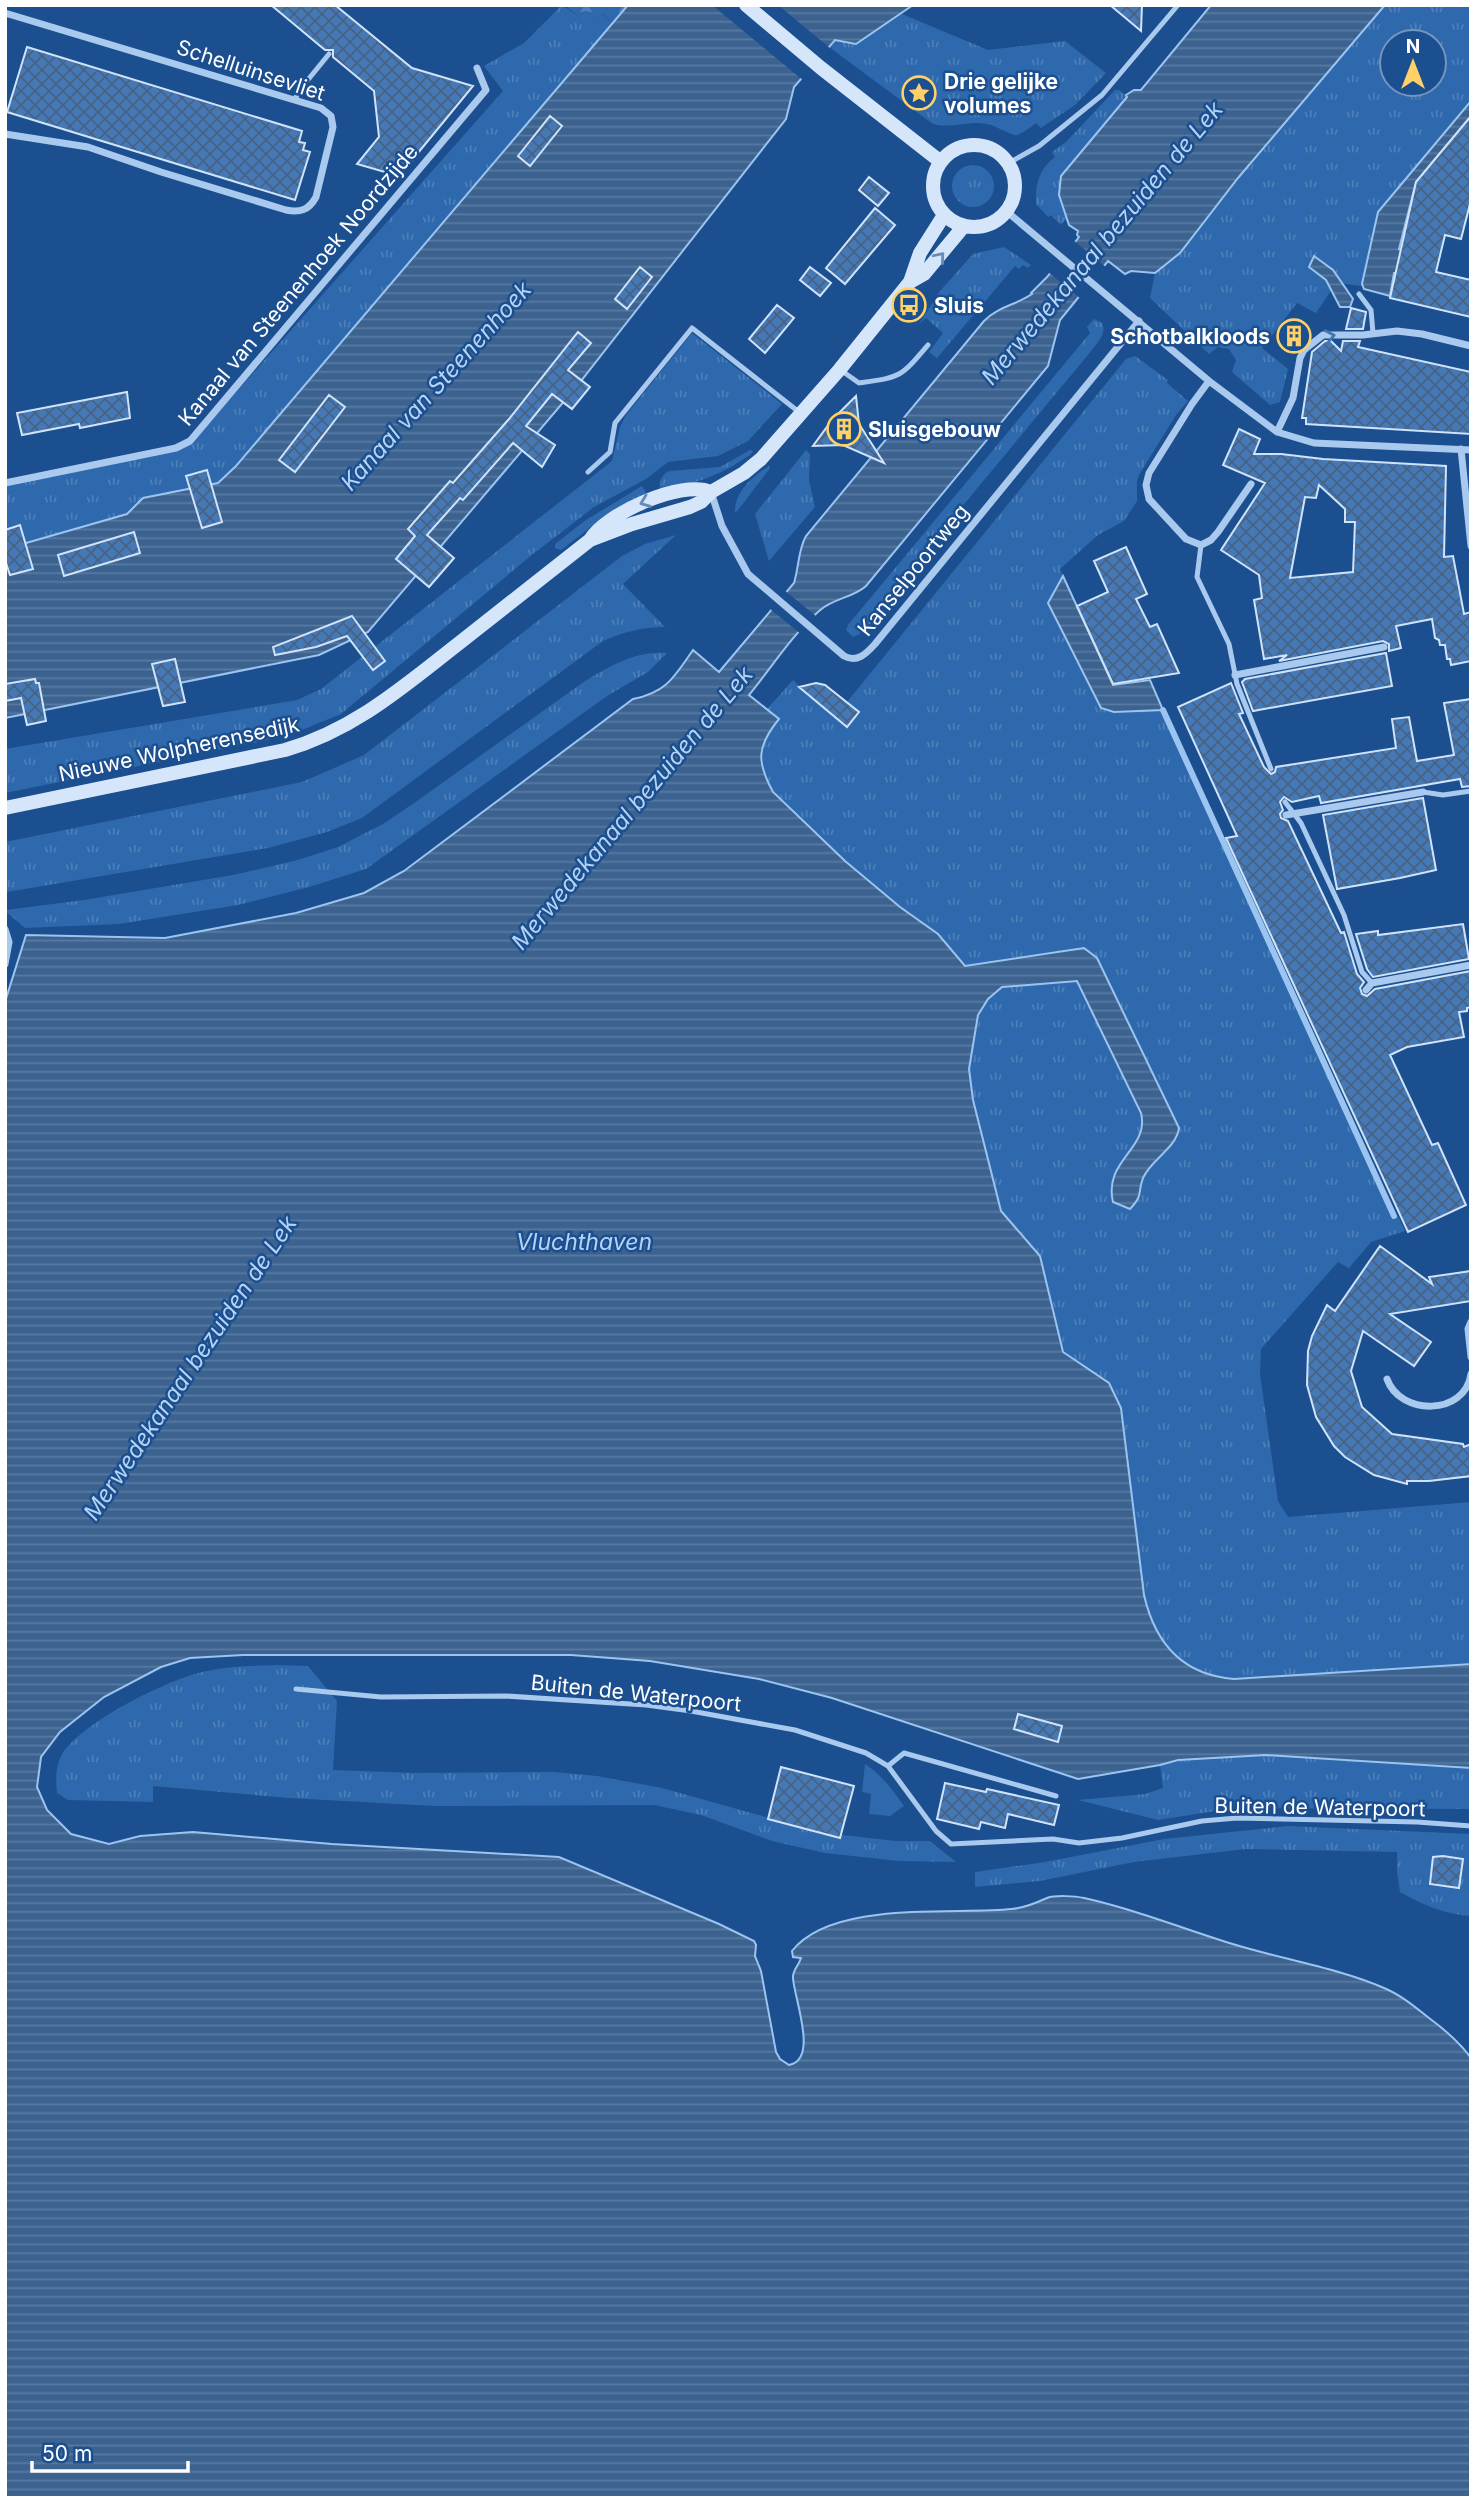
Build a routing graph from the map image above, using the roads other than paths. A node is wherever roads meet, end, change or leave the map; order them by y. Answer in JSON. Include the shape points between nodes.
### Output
{"nodes":[{"id":1,"x":746,"y":5,"type":"edge"},
{"id":2,"x":1178,"y":5,"type":"edge"},
{"id":3,"x":5,"y":13,"type":"edge"},
{"id":4,"x":329,"y":54,"type":"dead end"},
{"id":5,"x":477,"y":68,"type":"dead end"},
{"id":6,"x":295,"y":100,"type":"junction"},
{"id":7,"x":5,"y":134,"type":"edge"},
{"id":8,"x":941,"y":162,"type":"junction"},
{"id":9,"x":1007,"y":164,"type":"junction"},
{"id":10,"x":1006,"y":211,"type":"junction"},
{"id":11,"x":944,"y":215,"type":"junction"},
{"id":12,"x":964,"y":226,"type":"junction"},
{"id":13,"x":910,"y":282,"type":"junction"},
{"id":14,"x":1359,"y":294,"type":"dead end"},
{"id":15,"x":1139,"y":321,"type":"junction"},
{"id":16,"x":1373,"y":333,"type":"junction"},
{"id":17,"x":928,"y":345,"type":"dead end"},
{"id":18,"x":1471,"y":346,"type":"edge"},
{"id":19,"x":840,"y":369,"type":"junction"},
{"id":20,"x":1209,"y":381,"type":"junction"},
{"id":21,"x":801,"y":414,"type":"junction"},
{"id":22,"x":1277,"y":432,"type":"junction"},
{"id":23,"x":1461,"y":450,"type":"junction"},
{"id":24,"x":1471,"y":450,"type":"edge"},
{"id":25,"x":588,"y":472,"type":"dead end"},
{"id":26,"x":5,"y":482,"type":"edge"},
{"id":27,"x":1251,"y":484,"type":"dead end"},
{"id":28,"x":711,"y":492,"type":"junction"},
{"id":29,"x":1201,"y":545,"type":"junction"},
{"id":30,"x":1471,"y":545,"type":"edge"},
{"id":31,"x":1384,"y":647,"type":"dead end"},
{"id":32,"x":1235,"y":675,"type":"junction"},
{"id":33,"x":1271,"y":769,"type":"dead end"},
{"id":34,"x":1471,"y":791,"type":"edge"},
{"id":35,"x":1423,"y":792,"type":"joint"},
{"id":36,"x":1285,"y":802,"type":"dead end"},
{"id":37,"x":5,"y":808,"type":"edge"},
{"id":38,"x":1290,"y":814,"type":"junction"},
{"id":39,"x":5,"y":929,"type":"edge"},
{"id":40,"x":5,"y":964,"type":"edge"},
{"id":41,"x":1471,"y":965,"type":"edge"},
{"id":42,"x":1372,"y":983,"type":"junction"},
{"id":43,"x":1366,"y":990,"type":"dead end"},
{"id":44,"x":1471,"y":1322,"type":"edge"},
{"id":45,"x":1471,"y":1357,"type":"edge"},
{"id":46,"x":1471,"y":1374,"type":"edge"},
{"id":47,"x":1387,"y":1379,"type":"dead end"},
{"id":48,"x":296,"y":1689,"type":"dead end"},
{"id":49,"x":888,"y":1766,"type":"junction"},
{"id":50,"x":1056,"y":1796,"type":"dead end"},
{"id":51,"x":1471,"y":1826,"type":"edge"}],
"edges":[{"from":1,"to":8,"type":"street"},
{"from":2,"to":9,"type":"lane","via":[[1102,95],[1039,146]]},
{"from":3,"to":6,"type":"street","name":"Schelluinsevliet"},
{"from":4,"to":6,"type":"lane"},
{"from":5,"to":26,"type":"street","name":"Kanaal van Steenenhoek Noordzijde","via":[[485,90],[190,441],[176,449]]},
{"from":6,"to":7,"type":"street","name":"Schelluinsevliet","via":[[325,110],[333,120],[316,197],[301,211],[88,147]]},
{"from":8,"to":9,"type":"street","via":[[956,150],[975,146],[993,151]]},
{"from":8,"to":11,"type":"street","via":[[933,192]]},
{"from":9,"to":10,"type":"street","via":[[1014,187]]},
{"from":10,"to":12,"type":"street","via":[[988,225]]},
{"from":10,"to":15,"type":"street"},
{"from":11,"to":12,"type":"street"},
{"from":11,"to":13,"type":"street","name":"Nieuwe Wolpherensedijk","via":[[920,253]]},
{"from":13,"to":12,"type":"street","name":"Nieuwe Wolpherensedijk","one_way":true,"via":[[924,274]]},
{"from":13,"to":19,"type":"street","name":"Nieuwe Wolpherensedijk"},
{"from":14,"to":16,"type":"lane","via":[[1371,310]]},
{"from":15,"to":20,"type":"street"},
{"from":15,"to":28,"type":"street","name":"Kanselpoortweg","via":[[868,652],[856,659],[848,658],[754,580],[722,526]]},
{"from":16,"to":18,"type":"street","via":[[1409,332]]},
{"from":22,"to":16,"type":"street","one_way":true,"via":[[1293,398],[1304,350],[1323,335]]},
{"from":17,"to":19,"type":"lane","via":[[905,372],[891,379],[859,383]]},
{"from":19,"to":21,"type":"street","name":"Nieuwe Wolpherensedijk"},
{"from":20,"to":22,"type":"street"},
{"from":20,"to":29,"type":"street","via":[[1146,478],[1149,499],[1185,539]]},
{"from":21,"to":25,"type":"lane","via":[[692,328],[615,423],[610,452]]},
{"from":21,"to":28,"type":"street","name":"Nieuwe Wolpherensedijk","via":[[761,459]]},
{"from":22,"to":23,"type":"street","via":[[1314,443]]},
{"from":23,"to":24,"type":"street"},
{"from":23,"to":30,"type":"street"},
{"from":27,"to":29,"type":"street","via":[[1218,532]]},
{"from":28,"to":37,"type":"street","name":"Nieuwe Wolpherensedijk","via":[[697,489],[639,504],[610,519],[590,540],[403,688],[342,728],[285,750]]},
{"from":29,"to":32,"type":"lane","via":[[1197,577],[1229,644]]},
{"from":31,"to":32,"type":"street"},
{"from":32,"to":33,"type":"lane"},
{"from":34,"to":35,"type":"lane"},
{"from":35,"to":38,"type":"street"},
{"from":36,"to":38,"type":"lane"},
{"from":38,"to":42,"type":"lane","via":[[1301,823],[1344,915],[1362,972]]},
{"from":39,"to":40,"type":"street","via":[[9,942]]},
{"from":41,"to":42,"type":"street"},
{"from":42,"to":43,"type":"street"},
{"from":44,"to":45,"type":"street"},
{"from":46,"to":47,"type":"street","via":[[1462,1393],[1446,1404],[1432,1406],[1408,1402],[1392,1390]]},
{"from":48,"to":49,"type":"lane","name":"Buiten de Waterpoort","via":[[382,1697],[532,1697],[691,1710],[795,1730],[866,1753]]},
{"from":49,"to":50,"type":"lane","via":[[904,1753]]},
{"from":49,"to":51,"type":"lane","name":"Buiten de Waterpoort","via":[[936,1831],[951,1844],[1053,1839],[1079,1843],[1237,1818]]}]}
